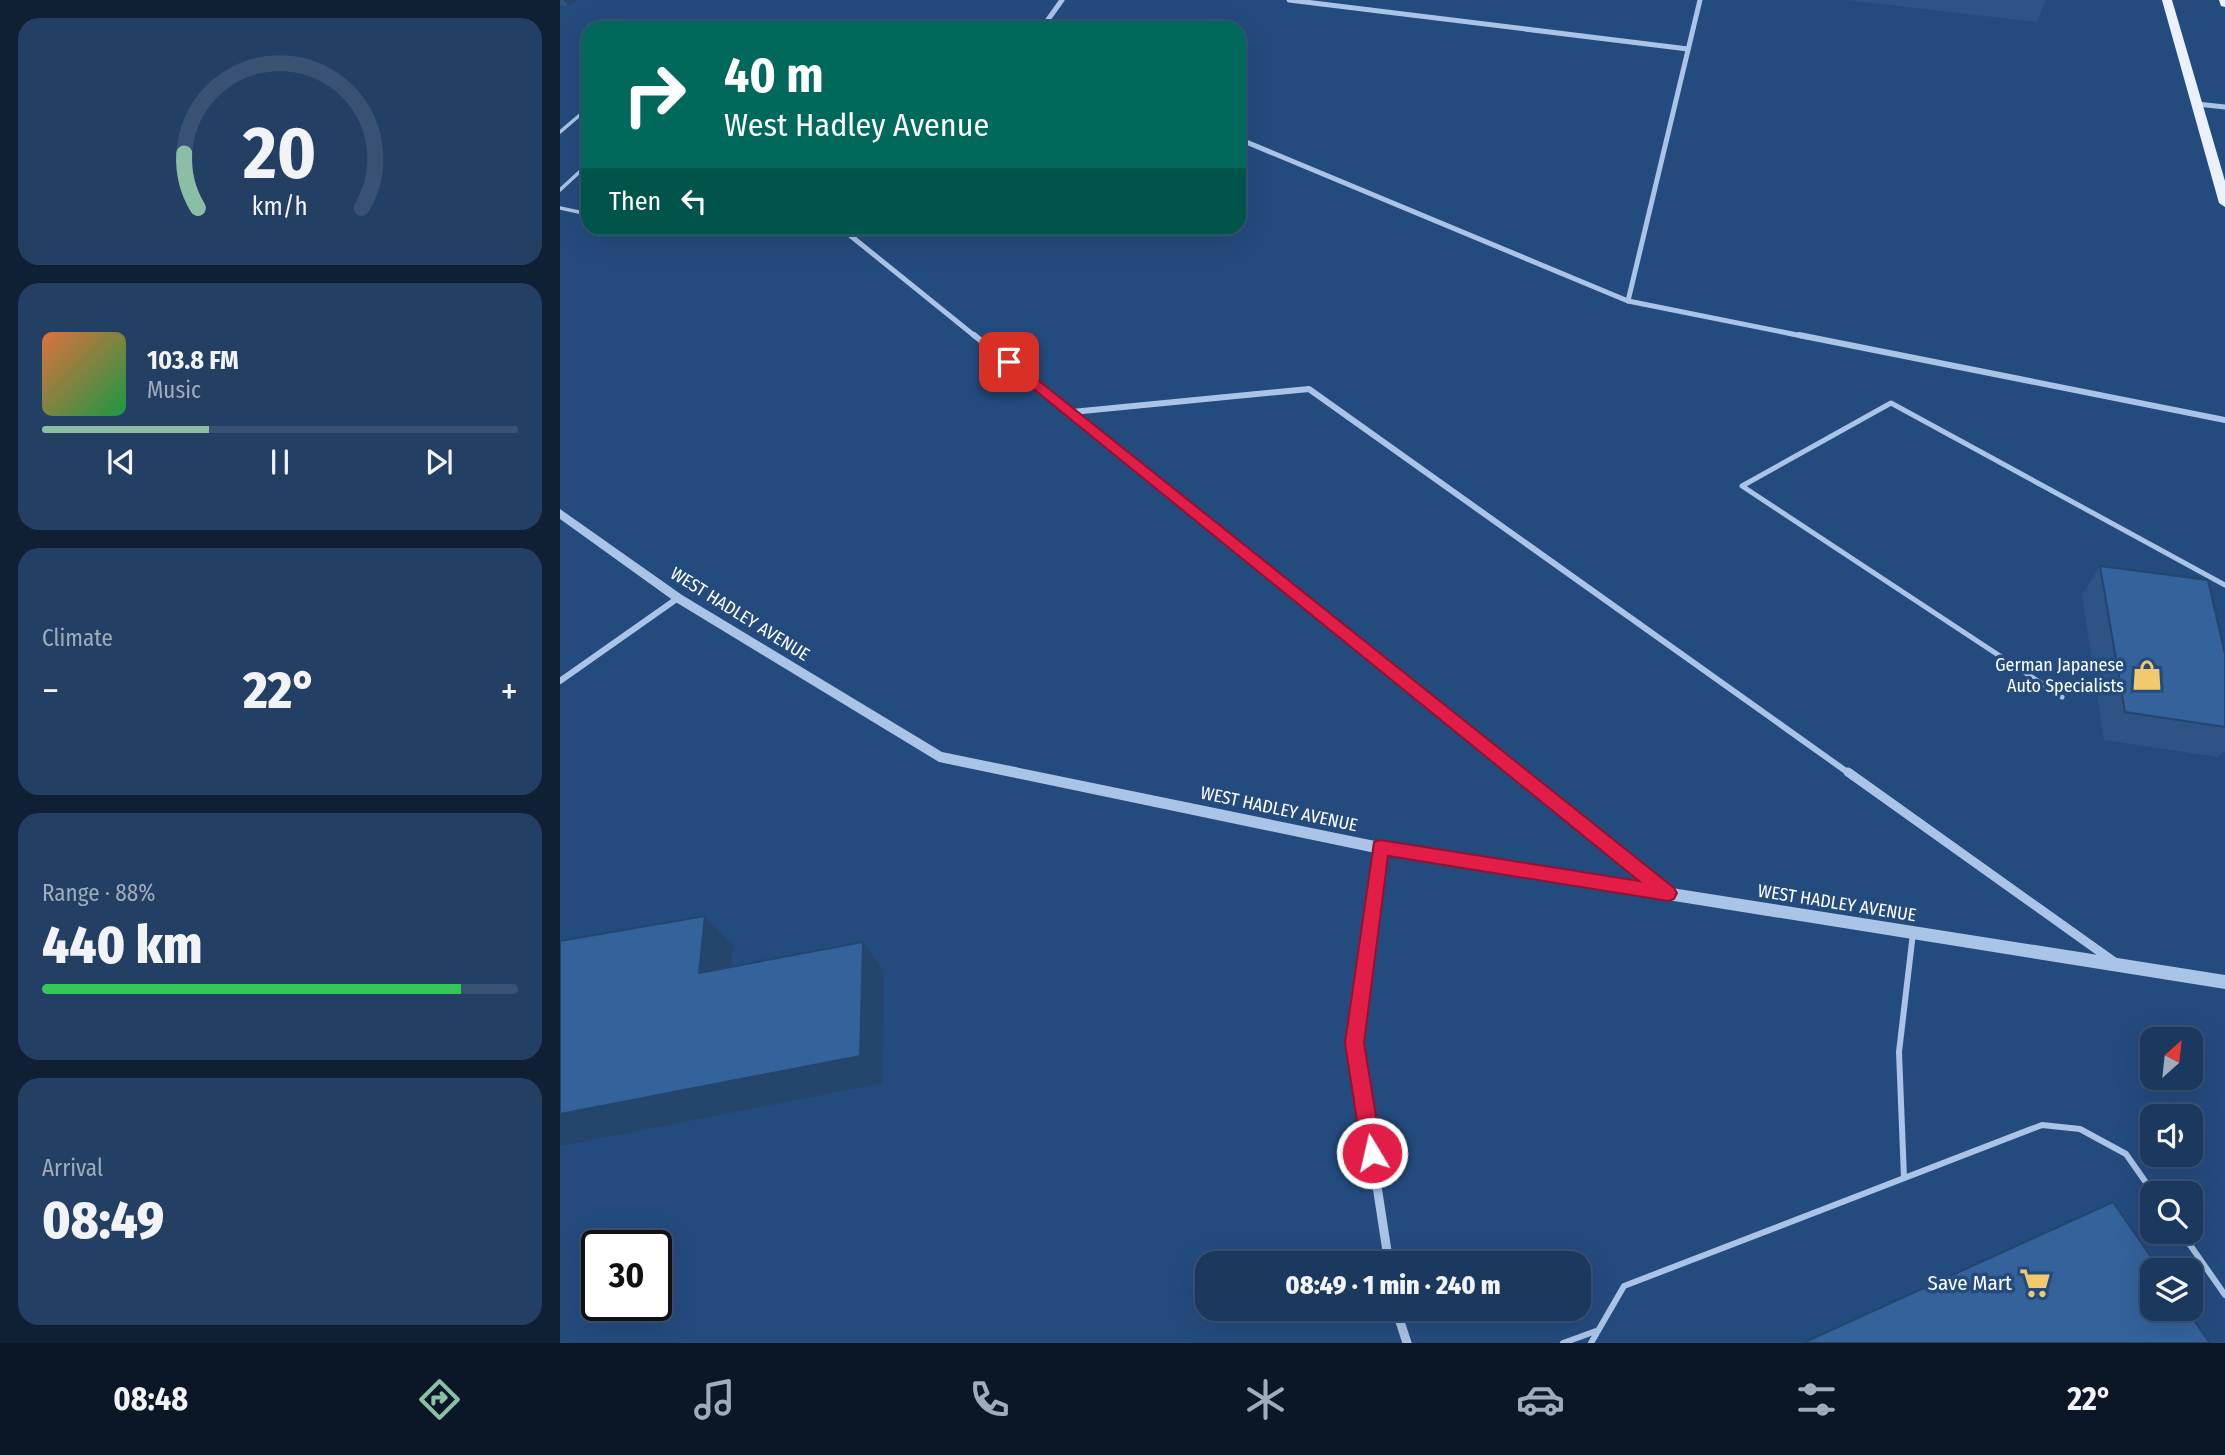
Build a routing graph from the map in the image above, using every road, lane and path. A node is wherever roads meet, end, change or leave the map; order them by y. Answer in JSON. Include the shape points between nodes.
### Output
{"nodes":[{"id":1,"x":1062,"y":0,"type":"edge"},
{"id":2,"x":1289,"y":0,"type":"edge"},
{"id":3,"x":1700,"y":0,"type":"edge"},
{"id":4,"x":2167,"y":0,"type":"edge"},
{"id":5,"x":1047,"y":21,"type":"edge"},
{"id":6,"x":1688,"y":49,"type":"junction"},
{"id":7,"x":2197,"y":104,"type":"junction"},
{"id":8,"x":2225,"y":107,"type":"edge"},
{"id":9,"x":581,"y":114,"type":"edge"},
{"id":10,"x":560,"y":132,"type":"edge"},
{"id":11,"x":1246,"y":142,"type":"edge"},
{"id":12,"x":581,"y":170,"type":"edge"},
{"id":13,"x":560,"y":190,"type":"edge"},
{"id":14,"x":2225,"y":203,"type":"edge"},
{"id":15,"x":560,"y":208,"type":"edge"},
{"id":16,"x":581,"y":212,"type":"edge"},
{"id":17,"x":850,"y":235,"type":"edge"},
{"id":18,"x":1628,"y":301,"type":"junction"},
{"id":19,"x":1072,"y":412,"type":"junction"},
{"id":20,"x":2225,"y":420,"type":"edge"},
{"id":21,"x":560,"y":513,"type":"edge"},
{"id":22,"x":2225,"y":585,"type":"edge"},
{"id":23,"x":678,"y":598,"type":"junction"},
{"id":24,"x":560,"y":681,"type":"edge"},
{"id":25,"x":2063,"y":697,"type":"dead end"},
{"id":26,"x":1380,"y":848,"type":"junction"},
{"id":27,"x":1668,"y":893,"type":"junction"},
{"id":28,"x":1913,"y":933,"type":"junction"},
{"id":29,"x":2120,"y":966,"type":"junction"},
{"id":30,"x":2225,"y":982,"type":"edge"},
{"id":31,"x":1904,"y":1178,"type":"junction"},
{"id":32,"x":2145,"y":1181,"type":"edge"},
{"id":33,"x":2189,"y":1244,"type":"edge"},
{"id":34,"x":1387,"y":1251,"type":"edge"},
{"id":35,"x":2225,"y":1295,"type":"edge"},
{"id":36,"x":1400,"y":1321,"type":"edge"},
{"id":37,"x":1596,"y":1331,"type":"junction"},
{"id":38,"x":1407,"y":1343,"type":"edge"},
{"id":39,"x":1563,"y":1343,"type":"edge"},
{"id":40,"x":1591,"y":1343,"type":"edge"}],
"edges":[{"from":1,"to":5,"type":"street"},
{"from":2,"to":6,"type":"street"},
{"from":3,"to":6,"type":"street"},
{"from":4,"to":7,"type":"main road"},
{"from":6,"to":18,"type":"street"},
{"from":7,"to":8,"type":"street"},
{"from":7,"to":14,"type":"main road"},
{"from":9,"to":10,"type":"lane"},
{"from":11,"to":18,"type":"street"},
{"from":12,"to":13,"type":"lane"},
{"from":15,"to":16,"type":"lane"},
{"from":17,"to":19,"type":"street"},
{"from":18,"to":20,"type":"street"},
{"from":19,"to":27,"type":"street"},
{"from":19,"to":29,"type":"street","via":[[1309,389]]},
{"from":21,"to":23,"type":"street","name":"WEST HADLEY AVENUE"},
{"from":22,"to":25,"type":"lane","via":[[1891,403],[1742,486]]},
{"from":23,"to":24,"type":"street"},
{"from":23,"to":26,"type":"street","name":"WEST HADLEY AVENUE","via":[[939,757]]},
{"from":26,"to":27,"type":"street","name":"WEST HADLEY AVENUE"},
{"from":26,"to":34,"type":"street","via":[[1355,1043]]},
{"from":27,"to":28,"type":"street","name":"WEST HADLEY AVENUE"},
{"from":28,"to":29,"type":"street","name":"WEST HADLEY AVENUE"},
{"from":28,"to":31,"type":"lane","via":[[1899,1052]]},
{"from":29,"to":30,"type":"street","name":"WEST HADLEY AVENUE"},
{"from":31,"to":32,"type":"lane","via":[[2042,1125],[2080,1129],[2126,1154]]},
{"from":31,"to":37,"type":"lane","via":[[1624,1286]]},
{"from":33,"to":35,"type":"lane"},
{"from":36,"to":38,"type":"street"},
{"from":37,"to":39,"type":"lane"},
{"from":37,"to":40,"type":"lane"}]}
